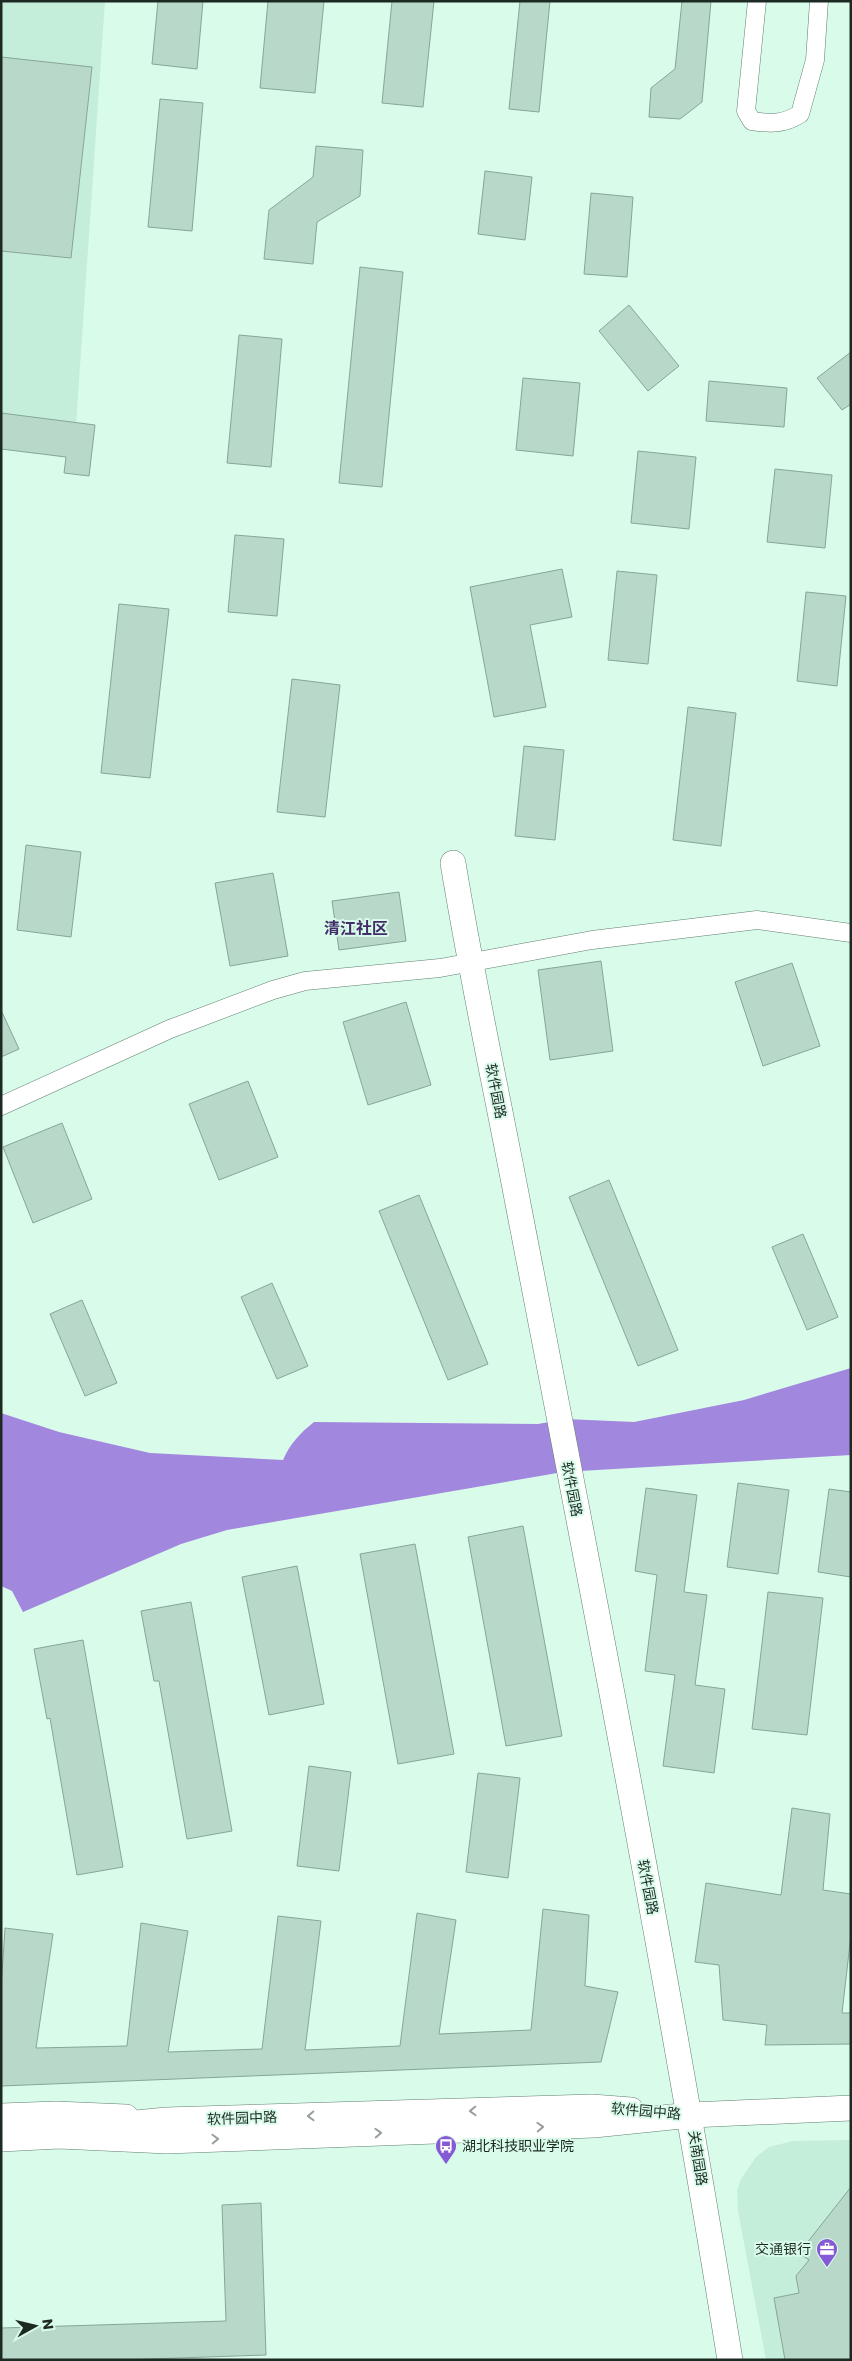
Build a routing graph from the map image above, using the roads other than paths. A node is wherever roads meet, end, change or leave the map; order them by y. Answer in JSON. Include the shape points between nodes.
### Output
{"nodes":[{"id":1,"x":756,"y":1,"type":"edge"},
{"id":2,"x":819,"y":1,"type":"edge"},
{"id":3,"x":452,"y":863,"type":"dead end"},
{"id":4,"x":851,"y":933,"type":"edge"},
{"id":5,"x":469,"y":961,"type":"junction"},
{"id":6,"x":1,"y":1106,"type":"edge"},
{"id":7,"x":851,"y":2108,"type":"edge"},
{"id":8,"x":691,"y":2115,"type":"junction"},
{"id":9,"x":1,"y":2116,"type":"edge"},
{"id":10,"x":1,"y":2130,"type":"edge"},
{"id":11,"x":166,"y":2131,"type":"junction"},
{"id":12,"x":60,"y":2132,"type":"junction"},
{"id":13,"x":1,"y":2139,"type":"edge"},
{"id":14,"x":1,"y":2156,"type":"edge"},
{"id":15,"x":730,"y":2360,"type":"edge"},
{"id":16,"x":745,"y":2360,"type":"edge"}],
"edges":[{"from":1,"to":2,"type":"street","via":[[746,111],[752,121],[768,124],[787,122],[800,114],[814,60]]},
{"from":3,"to":5,"type":"main road","name":"软件园路"},
{"from":4,"to":5,"type":"street","via":[[757,920],[592,940]]},
{"from":5,"to":6,"type":"street","via":[[440,968],[305,982],[273,990],[170,1030]]},
{"from":5,"to":8,"type":"main road","name":"软件园路"},
{"from":7,"to":8,"type":"main road","name":"软件园中路"},
{"from":8,"to":11,"type":"main road","name":"软件园中路","via":[[592,2107]]},
{"from":8,"to":15,"type":"main road","name":"关南园路"},
{"from":8,"to":16,"type":"main road","name":"关南园路","via":[[712,2185]]},
{"from":9,"to":11,"type":"main road","via":[[108,2115]]},
{"from":10,"to":12,"type":"main road","name":"软件园中路"},
{"from":11,"to":12,"type":"main road","name":"软件园中路","via":[[109,2126]]},
{"from":11,"to":14,"type":"main road","via":[[79,2152]]},
{"from":12,"to":13,"type":"main road","name":"软件园中路"}]}
